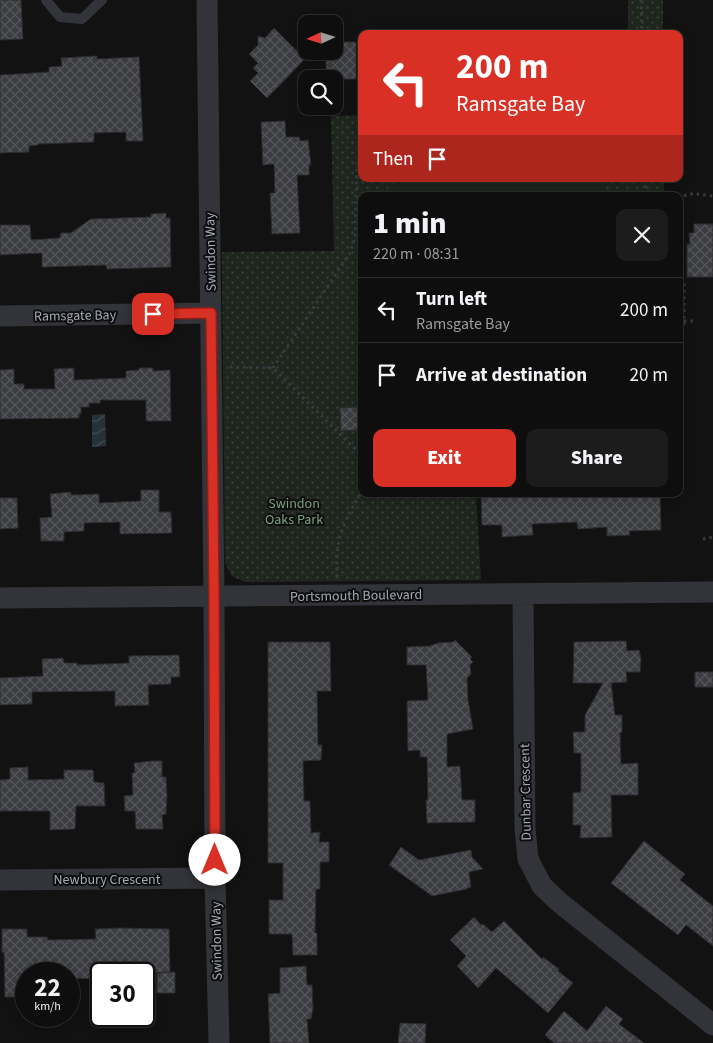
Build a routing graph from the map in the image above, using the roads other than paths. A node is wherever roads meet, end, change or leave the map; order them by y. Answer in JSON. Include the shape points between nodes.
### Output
{"nodes":[{"id":1,"x":46,"y":0,"type":"edge"},
{"id":2,"x":102,"y":0,"type":"edge"},
{"id":3,"x":207,"y":0,"type":"edge"},
{"id":4,"x":211,"y":313,"type":"junction"},
{"id":5,"x":0,"y":316,"type":"edge"},
{"id":6,"x":713,"y":592,"type":"edge"},
{"id":7,"x":523,"y":594,"type":"junction"},
{"id":8,"x":214,"y":597,"type":"junction"},
{"id":9,"x":0,"y":598,"type":"edge"},
{"id":10,"x":215,"y":878,"type":"junction"},
{"id":11,"x":0,"y":880,"type":"edge"},
{"id":12,"x":713,"y":1025,"type":"edge"},
{"id":13,"x":219,"y":1043,"type":"edge"}],
"edges":[{"from":1,"to":2,"type":"lane","via":[[60,17],[82,20]]},
{"from":3,"to":4,"type":"street","name":"Swindon Way"},
{"from":4,"to":5,"type":"street","name":"Ramsgate Bay"},
{"from":4,"to":8,"type":"street","name":"Swindon Way"},
{"from":6,"to":7,"type":"street","name":"Portsmouth Boulevard"},
{"from":7,"to":8,"type":"street","name":"Portsmouth Boulevard"},
{"from":7,"to":12,"type":"street","name":"Dunbar Crescent","via":[[528,859],[542,886],[558,902]]},
{"from":8,"to":9,"type":"street","name":"Portsmouth Boulevard"},
{"from":8,"to":10,"type":"street","name":"Swindon Way"},
{"from":10,"to":11,"type":"street","name":"Newbury Crescent"},
{"from":10,"to":13,"type":"street","name":"Swindon Way"}]}
